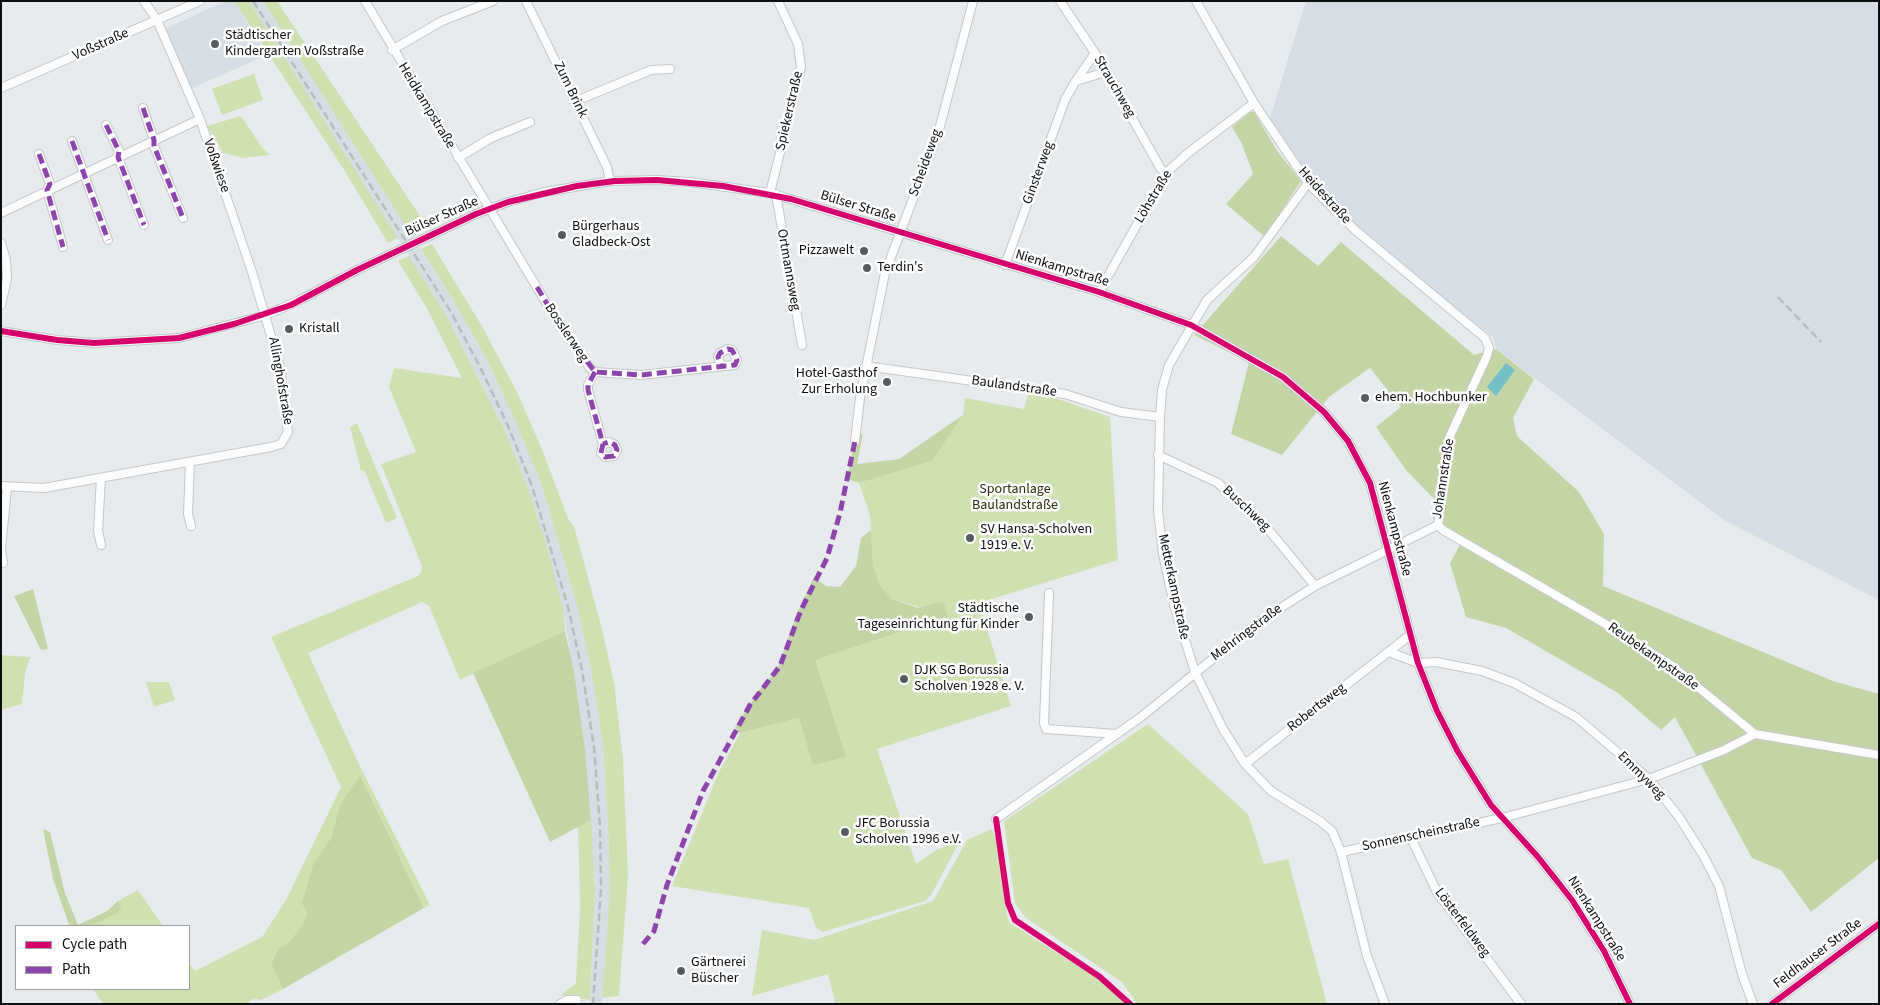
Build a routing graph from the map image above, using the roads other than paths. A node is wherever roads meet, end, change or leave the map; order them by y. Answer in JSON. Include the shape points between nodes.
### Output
{"nodes":[{"id":1,"x":144,"y":1,"type":"edge"},
{"id":2,"x":200,"y":1,"type":"edge"},
{"id":3,"x":364,"y":1,"type":"edge"},
{"id":4,"x":493,"y":1,"type":"edge"},
{"id":5,"x":526,"y":1,"type":"edge"},
{"id":6,"x":778,"y":1,"type":"edge"},
{"id":7,"x":973,"y":1,"type":"edge"},
{"id":8,"x":1060,"y":1,"type":"edge"},
{"id":9,"x":1196,"y":1,"type":"edge"},
{"id":10,"x":157,"y":20,"type":"junction"},
{"id":11,"x":392,"y":50,"type":"junction"},
{"id":12,"x":1095,"y":53,"type":"junction"},
{"id":13,"x":670,"y":69,"type":"dead end"},
{"id":14,"x":1106,"y":72,"type":"junction"},
{"id":15,"x":1074,"y":82,"type":"junction"},
{"id":16,"x":1,"y":88,"type":"edge"},
{"id":17,"x":576,"y":101,"type":"junction"},
{"id":18,"x":1254,"y":103,"type":"junction"},
{"id":19,"x":143,"y":108,"type":"dead end"},
{"id":20,"x":200,"y":119,"type":"junction"},
{"id":21,"x":530,"y":122,"type":"dead end"},
{"id":22,"x":106,"y":125,"type":"dead end"},
{"id":23,"x":72,"y":140,"type":"dead end"},
{"id":24,"x":154,"y":140,"type":"junction"},
{"id":25,"x":38,"y":154,"type":"dead end"},
{"id":26,"x":118,"y":157,"type":"junction"},
{"id":27,"x":458,"y":158,"type":"junction"},
{"id":28,"x":83,"y":173,"type":"junction"},
{"id":29,"x":1166,"y":173,"type":"junction"},
{"id":30,"x":610,"y":181,"type":"junction"},
{"id":31,"x":1308,"y":183,"type":"junction"},
{"id":32,"x":47,"y":190,"type":"junction"},
{"id":33,"x":773,"y":194,"type":"junction"},
{"id":34,"x":490,"y":209,"type":"junction"},
{"id":35,"x":1,"y":213,"type":"edge"},
{"id":36,"x":183,"y":218,"type":"dead end"},
{"id":37,"x":144,"y":225,"type":"dead end"},
{"id":38,"x":901,"y":233,"type":"junction"},
{"id":39,"x":108,"y":240,"type":"dead end"},
{"id":40,"x":1,"y":243,"type":"edge"},
{"id":41,"x":63,"y":247,"type":"dead end"},
{"id":42,"x":1006,"y":265,"type":"junction"},
{"id":43,"x":1099,"y":292,"type":"junction"},
{"id":44,"x":1,"y":304,"type":"edge"},
{"id":45,"x":266,"y":315,"type":"junction"},
{"id":46,"x":1191,"y":325,"type":"junction"},
{"id":47,"x":1,"y":331,"type":"edge"},
{"id":48,"x":802,"y":345,"type":"dead end"},
{"id":49,"x":1487,"y":356,"type":"joint"},
{"id":50,"x":721,"y":366,"type":"dead end"},
{"id":51,"x":866,"y":366,"type":"junction"},
{"id":52,"x":595,"y":372,"type":"junction"},
{"id":53,"x":1160,"y":417,"type":"junction"},
{"id":54,"x":855,"y":441,"type":"dead end"},
{"id":55,"x":603,"y":444,"type":"dead end"},
{"id":56,"x":1158,"y":455,"type":"junction"},
{"id":57,"x":190,"y":462,"type":"junction"},
{"id":58,"x":101,"y":478,"type":"junction"},
{"id":59,"x":4,"y":487,"type":"edge"},
{"id":60,"x":1438,"y":525,"type":"junction"},
{"id":61,"x":191,"y":526,"type":"dead end"},
{"id":62,"x":102,"y":545,"type":"dead end"},
{"id":63,"x":1,"y":549,"type":"edge"},
{"id":64,"x":1388,"y":549,"type":"junction"},
{"id":65,"x":3,"y":563,"type":"dead end"},
{"id":66,"x":1316,"y":586,"type":"junction"},
{"id":67,"x":1049,"y":593,"type":"dead end"},
{"id":68,"x":1410,"y":635,"type":"junction"},
{"id":69,"x":1388,"y":652,"type":"junction"},
{"id":70,"x":1418,"y":663,"type":"junction"},
{"id":71,"x":1196,"y":672,"type":"junction"},
{"id":72,"x":1117,"y":734,"type":"junction"},
{"id":73,"x":1755,"y":734,"type":"junction"},
{"id":74,"x":1879,"y":755,"type":"edge"},
{"id":75,"x":1245,"y":764,"type":"junction"},
{"id":76,"x":1649,"y":780,"type":"junction"},
{"id":77,"x":1502,"y":818,"type":"junction"},
{"id":78,"x":996,"y":819,"type":"dead end"},
{"id":79,"x":1411,"y":838,"type":"junction"},
{"id":80,"x":1341,"y":852,"type":"junction"},
{"id":81,"x":1879,"y":924,"type":"edge"},
{"id":82,"x":577,"y":1000,"type":"dead end"},
{"id":83,"x":560,"y":1004,"type":"edge"},
{"id":84,"x":1385,"y":1004,"type":"edge"},
{"id":85,"x":1521,"y":1004,"type":"edge"},
{"id":86,"x":1630,"y":1004,"type":"edge"},
{"id":87,"x":1753,"y":1004,"type":"edge"},
{"id":88,"x":1772,"y":1004,"type":"edge"}],
"edges":[{"from":1,"to":10,"type":"street","name":"Voßwiese"},
{"from":2,"to":10,"type":"street","name":"Voßstraße"},
{"from":3,"to":11,"type":"street","name":"Heidkampstraße"},
{"from":4,"to":11,"type":"street","via":[[442,21]]},
{"from":5,"to":17,"type":"street","name":"Zum Brink"},
{"from":6,"to":33,"type":"street","name":"Spiekerstraße","via":[[798,44],[801,67]]},
{"from":7,"to":38,"type":"street","name":"Scheideweg","via":[[939,130]]},
{"from":8,"to":12,"type":"street","name":"Strauchweg"},
{"from":9,"to":18,"type":"street","name":"Heidestraße"},
{"from":10,"to":16,"type":"street","name":"Voßstraße"},
{"from":10,"to":20,"type":"street","name":"Voßwiese"},
{"from":11,"to":27,"type":"street","name":"Heidkampstraße"},
{"from":12,"to":14,"type":"street","name":"Strauchweg"},
{"from":12,"to":15,"type":"street","name":"Ginsterweg"},
{"from":13,"to":17,"type":"street","via":[[651,70]]},
{"from":14,"to":15,"type":"street"},
{"from":14,"to":29,"type":"street","name":"Strauchweg"},
{"from":15,"to":42,"type":"street","name":"Ginsterweg"},
{"from":17,"to":30,"type":"street","name":"Zum Brink","via":[[607,167]]},
{"from":18,"to":29,"type":"street","name":"Löhstraße","via":[[1188,152]]},
{"from":18,"to":31,"type":"street","name":"Heidestraße"},
{"from":19,"to":24,"type":"street"},
{"from":20,"to":24,"type":"street"},
{"from":20,"to":45,"type":"street","name":"Voßwiese"},
{"from":21,"to":27,"type":"street","via":[[491,138]]},
{"from":22,"to":26,"type":"street","via":[[119,151]]},
{"from":23,"to":28,"type":"street"},
{"from":24,"to":26,"type":"street"},
{"from":24,"to":36,"type":"street"},
{"from":25,"to":32,"type":"street","via":[[50,184]]},
{"from":26,"to":28,"type":"street"},
{"from":26,"to":37,"type":"street"},
{"from":27,"to":34,"type":"street","name":"Heidkampstraße"},
{"from":28,"to":32,"type":"street"},
{"from":28,"to":39,"type":"street"},
{"from":29,"to":43,"type":"street","name":"Löhstraße"},
{"from":30,"to":33,"type":"street","name":"Bülser Straße","via":[[690,182]]},
{"from":30,"to":34,"type":"street","name":"Bülser Straße","via":[[544,192]]},
{"from":31,"to":46,"type":"street","name":"Metterkampstraße","via":[[1254,257],[1207,300]]},
{"from":31,"to":49,"type":"street","name":"Heidestraße","via":[[1355,230],[1485,338],[1489,348]]},
{"from":32,"to":35,"type":"street"},
{"from":32,"to":41,"type":"street"},
{"from":33,"to":38,"type":"street","name":"Bülser Straße"},
{"from":33,"to":48,"type":"street","name":"Ortmannsweg"},
{"from":34,"to":45,"type":"street","name":"Bülser Straße","bridge":true},
{"from":34,"to":52,"type":"street","name":"Bosslerweg","via":[[548,306]]},
{"from":38,"to":42,"type":"street","name":"Nienkampstraße"},
{"from":38,"to":51,"type":"street","name":"Scheideweg","via":[[885,273]]},
{"from":40,"to":44,"type":"street","via":[[7,279]]},
{"from":42,"to":43,"type":"street","name":"Nienkampstraße"},
{"from":43,"to":46,"type":"street","name":"Nienkampstraße"},
{"from":45,"to":47,"type":"street","name":"Bülser Straße","via":[[179,338],[138,341],[94,343]]},
{"from":45,"to":57,"type":"street","name":"Allinghofstraße","via":[[279,363],[288,432],[281,444]]},
{"from":46,"to":53,"type":"street","name":"Metterkampstraße","via":[[1169,365],[1162,390]]},
{"from":46,"to":64,"type":"street","name":"Nienkampstraße","via":[[1283,377],[1324,412],[1348,442],[1370,483]]},
{"from":49,"to":60,"type":"street","name":"Johannstraße","via":[[1449,438]]},
{"from":50,"to":52,"type":"street","name":"Bosslerweg","via":[[641,375]]},
{"from":51,"to":53,"type":"street","name":"Baulandstraße","via":[[1065,394],[1121,412]]},
{"from":51,"to":54,"type":"street","name":"Scheideweg"},
{"from":52,"to":55,"type":"street","via":[[588,390]]},
{"from":53,"to":56,"type":"street","name":"Metterkampstraße"},
{"from":56,"to":66,"type":"street","name":"Buschweg","via":[[1218,483],[1268,529]]},
{"from":56,"to":71,"type":"street","name":"Metterkampstraße","via":[[1158,510],[1163,554],[1174,605]]},
{"from":57,"to":58,"type":"street","name":"Allinghofstraße"},
{"from":57,"to":61,"type":"street","via":[[188,514]]},
{"from":58,"to":59,"type":"street","name":"Allinghofstraße","via":[[44,488]]},
{"from":58,"to":62,"type":"street","via":[[98,532]]},
{"from":59,"to":63,"type":"street","name":"Allinghofstraße"},
{"from":60,"to":64,"type":"street","name":"Johannstraße"},
{"from":60,"to":73,"type":"street","name":"Reubekampstraße","via":[[1670,665]]},
{"from":63,"to":65,"type":"street","name":"Allinghofstraße"},
{"from":64,"to":66,"type":"street","name":"Mehringstraße"},
{"from":64,"to":68,"type":"street","name":"Nienkampstraße"},
{"from":66,"to":71,"type":"street","name":"Mehringstraße","via":[[1259,623]]},
{"from":67,"to":72,"type":"street","via":[[1046,729]]},
{"from":68,"to":69,"type":"street","name":"Robertsweg"},
{"from":68,"to":70,"type":"street","name":"Nienkampstraße"},
{"from":69,"to":70,"type":"street"},
{"from":69,"to":75,"type":"street","name":"Robertsweg"},
{"from":70,"to":76,"type":"street","name":"Emmyweg","via":[[1436,662],[1482,670],[1514,683],[1576,717]]},
{"from":70,"to":77,"type":"street","name":"Nienkampstraße","via":[[1458,752]]},
{"from":71,"to":72,"type":"street","name":"Mehringstraße"},
{"from":71,"to":75,"type":"street","name":"Metterkampstraße","via":[[1223,729]]},
{"from":72,"to":78,"type":"street","name":"Mehringstraße"},
{"from":73,"to":74,"type":"street","name":"Reubekampstraße"},
{"from":73,"to":76,"type":"street","name":"Sonnenscheinstraße"},
{"from":75,"to":80,"type":"street","name":"Metterkampstraße","via":[[1271,790],[1320,820],[1332,831]]},
{"from":76,"to":77,"type":"street","name":"Sonnenscheinstraße"},
{"from":76,"to":87,"type":"street","name":"Emmyweg","via":[[1679,817],[1719,886]]},
{"from":77,"to":79,"type":"street","name":"Sonnenscheinstraße"},
{"from":77,"to":86,"type":"street","name":"Nienkampstraße","via":[[1572,900],[1604,951]]},
{"from":79,"to":80,"type":"street","name":"Sonnenscheinstraße"},
{"from":79,"to":85,"type":"street","name":"Lösterfeldweg","via":[[1437,892]]},
{"from":80,"to":84,"type":"street","name":"Metterkampstraße","via":[[1363,940]]},
{"from":81,"to":88,"type":"street","name":"Feldhauser Straße"},
{"from":82,"to":83,"type":"street"}]}
